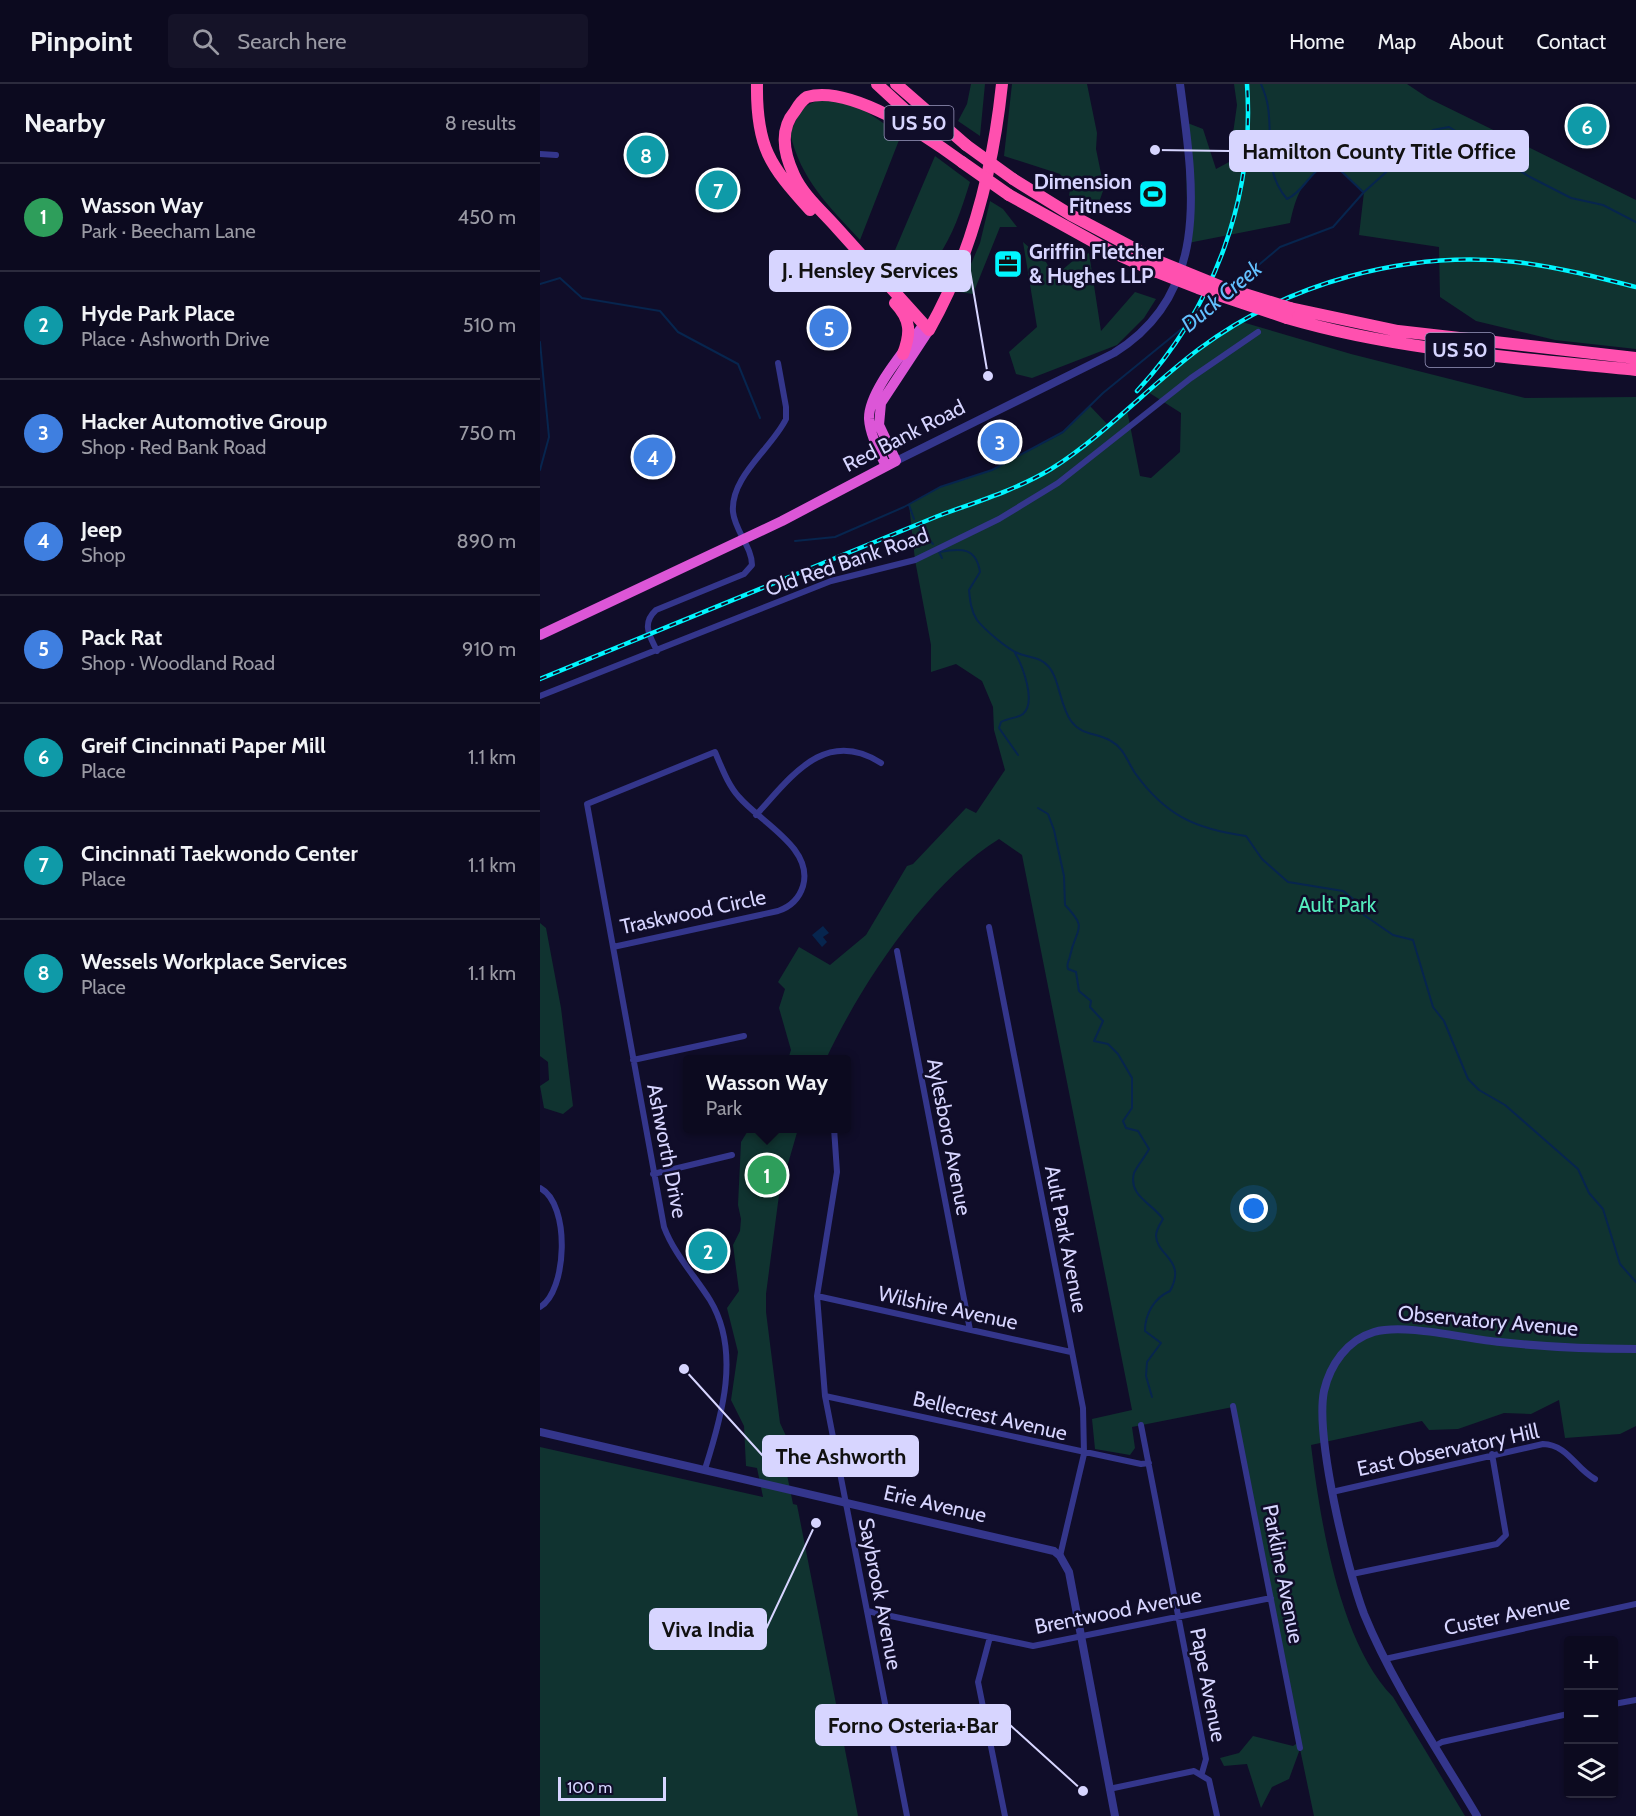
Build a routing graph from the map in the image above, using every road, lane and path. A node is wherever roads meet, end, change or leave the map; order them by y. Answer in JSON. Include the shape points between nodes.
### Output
{"nodes":[{"id":1,"x":757,"y":84,"type":"edge"},
{"id":2,"x":877,"y":84,"type":"edge"},
{"id":3,"x":993,"y":84,"type":"edge"},
{"id":4,"x":1002,"y":84,"type":"edge"},
{"id":5,"x":1180,"y":84,"type":"edge"},
{"id":6,"x":898,"y":85,"type":"edge"},
{"id":7,"x":540,"y":154,"type":"edge"},
{"id":8,"x":556,"y":155,"type":"dead end"},
{"id":9,"x":962,"y":162,"type":"junction"},
{"id":10,"x":1158,"y":267,"type":"junction"},
{"id":11,"x":1289,"y":313,"type":"junction"},
{"id":12,"x":926,"y":327,"type":"junction"},
{"id":13,"x":1258,"y":332,"type":"dead end"},
{"id":14,"x":903,"y":354,"type":"junction"},
{"id":15,"x":1636,"y":358,"type":"edge"},
{"id":16,"x":778,"y":363,"type":"dead end"},
{"id":17,"x":1636,"y":370,"type":"edge"},
{"id":18,"x":896,"y":461,"type":"junction"},
{"id":19,"x":886,"y":466,"type":"junction"},
{"id":20,"x":742,"y":540,"type":"junction"},
{"id":21,"x":540,"y":635,"type":"edge"},
{"id":22,"x":657,"y":651,"type":"junction"},
{"id":23,"x":540,"y":696,"type":"edge"},
{"id":24,"x":881,"y":764,"type":"dead end"},
{"id":25,"x":756,"y":815,"type":"junction"},
{"id":26,"x":591,"y":825,"type":"joint"},
{"id":27,"x":989,"y":927,"type":"dead end"},
{"id":28,"x":614,"y":947,"type":"junction"},
{"id":29,"x":897,"y":951,"type":"dead end"},
{"id":30,"x":744,"y":1036,"type":"dead end"},
{"id":31,"x":633,"y":1060,"type":"junction"},
{"id":32,"x":834,"y":1133,"type":"edge"},
{"id":33,"x":732,"y":1155,"type":"dead end"},
{"id":34,"x":653,"y":1174,"type":"junction"},
{"id":35,"x":540,"y":1188,"type":"edge"},
{"id":36,"x":818,"y":1296,"type":"junction"},
{"id":37,"x":540,"y":1307,"type":"edge"},
{"id":38,"x":970,"y":1330,"type":"junction"},
{"id":39,"x":1636,"y":1349,"type":"edge"},
{"id":40,"x":1071,"y":1352,"type":"junction"},
{"id":41,"x":825,"y":1396,"type":"junction"},
{"id":42,"x":1233,"y":1406,"type":"dead end"},
{"id":43,"x":1141,"y":1425,"type":"dead end"},
{"id":44,"x":540,"y":1432,"type":"edge"},
{"id":45,"x":1084,"y":1454,"type":"junction"},
{"id":46,"x":1492,"y":1454,"type":"junction"},
{"id":47,"x":1149,"y":1463,"type":"junction"},
{"id":48,"x":705,"y":1469,"type":"junction"},
{"id":49,"x":1595,"y":1479,"type":"dead end"},
{"id":50,"x":1332,"y":1492,"type":"junction"},
{"id":51,"x":845,"y":1503,"type":"junction"},
{"id":52,"x":1060,"y":1556,"type":"junction"},
{"id":53,"x":1353,"y":1574,"type":"junction"},
{"id":54,"x":1271,"y":1598,"type":"junction"},
{"id":55,"x":1636,"y":1604,"type":"edge"},
{"id":56,"x":867,"y":1611,"type":"junction"},
{"id":57,"x":1179,"y":1617,"type":"junction"},
{"id":58,"x":990,"y":1637,"type":"junction"},
{"id":59,"x":1081,"y":1637,"type":"junction"},
{"id":60,"x":1385,"y":1659,"type":"junction"},
{"id":61,"x":1636,"y":1700,"type":"edge"},
{"id":62,"x":1618,"y":1703,"type":"edge"},
{"id":63,"x":1564,"y":1715,"type":"edge"},
{"id":64,"x":1436,"y":1746,"type":"junction"},
{"id":65,"x":1300,"y":1748,"type":"dead end"},
{"id":66,"x":1202,"y":1773,"type":"junction"},
{"id":67,"x":1109,"y":1789,"type":"junction"},
{"id":68,"x":908,"y":1816,"type":"edge"},
{"id":69,"x":1005,"y":1816,"type":"edge"},
{"id":70,"x":1115,"y":1816,"type":"edge"},
{"id":71,"x":1218,"y":1816,"type":"edge"},
{"id":72,"x":1477,"y":1816,"type":"edge"}],
"edges":[{"from":1,"to":14,"type":"highway","via":[[764,148],[777,174],[901,310],[910,332]]},
{"from":2,"to":9,"type":"highway","number":"US 50"},
{"from":3,"to":12,"type":"highway","via":[[984,168],[950,270]]},
{"from":4,"to":12,"type":"highway","via":[[981,206],[953,281]]},
{"from":5,"to":18,"type":"street","name":"Red Bank Road","via":[[1192,176],[1192,216],[1179,274],[1158,315],[1114,353]]},
{"from":6,"to":10,"type":"highway","number":"US 50","bridge":true,"via":[[966,145],[1013,179]]},
{"from":7,"to":8,"type":"street"},
{"from":9,"to":10,"type":"highway","number":"US 50","bridge":true,"via":[[1008,195],[1082,236]]},
{"from":9,"to":12,"type":"highway","via":[[883,105],[845,90],[820,90],[806,97],[790,116],[785,131],[784,147],[799,185]]},
{"from":10,"to":11,"type":"highway","number":"US 50","bridge":true,"via":[[1198,288]]},
{"from":11,"to":15,"type":"highway","number":"US 50","via":[[1398,331]]},
{"from":11,"to":17,"type":"highway","number":"US 50","via":[[1352,335],[1411,345]]},
{"from":12,"to":14,"type":"highway"},
{"from":12,"to":18,"type":"highway","via":[[881,403],[879,425]]},
{"from":13,"to":22,"type":"street","name":"Old Red Bank Road","via":[[1234,346],[1144,419],[1044,492],[999,519],[925,555],[831,581]]},
{"from":14,"to":19,"type":"highway","via":[[876,392],[869,410],[871,430]]},
{"from":16,"to":20,"type":"street","via":[[786,419],[734,498]]},
{"from":18,"to":19,"type":"highway","name":"Red Bank Road"},
{"from":19,"to":20,"type":"highway","name":"Red Bank Road"},
{"from":20,"to":21,"type":"highway","name":"Red Bank Road"},
{"from":20,"to":22,"type":"street","via":[[752,560],[747,572],[649,616],[647,629]]},
{"from":22,"to":23,"type":"street","name":"Old Red Bank Road"},
{"from":24,"to":25,"type":"street","via":[[853,752],[823,754],[797,770]]},
{"from":25,"to":26,"type":"street","name":"Traskwood Circle","via":[[731,787],[716,752],[587,804]]},
{"from":25,"to":28,"type":"street","name":"Traskwood Circle","via":[[802,861],[804,884],[790,905],[778,911]]},
{"from":26,"to":28,"type":"street","name":"Ashworth Drive"},
{"from":27,"to":40,"type":"street","name":"Ault Park Avenue"},
{"from":28,"to":31,"type":"street","name":"Ashworth Drive"},
{"from":29,"to":38,"type":"street","name":"Aylesboro Avenue"},
{"from":30,"to":31,"type":"street"},
{"from":31,"to":34,"type":"street","name":"Ashworth Drive"},
{"from":32,"to":36,"type":"street","name":"Saybrook Avenue","via":[[837,1172]]},
{"from":33,"to":34,"type":"street"},
{"from":34,"to":48,"type":"street","name":"Ashworth Drive","via":[[667,1236],[712,1304],[726,1341],[726,1382]]},
{"from":35,"to":37,"type":"street","via":[[556,1209],[563,1245],[552,1297]]},
{"from":36,"to":38,"type":"street","name":"Wilshire Avenue"},
{"from":36,"to":41,"type":"street","name":"Saybrook Avenue"},
{"from":38,"to":40,"type":"street","name":"Wilshire Avenue"},
{"from":39,"to":50,"type":"street","name":"Observatory Avenue","via":[[1501,1342],[1399,1329],[1363,1336],[1348,1345],[1340,1356],[1324,1393]]},
{"from":40,"to":45,"type":"street","name":"Ault Park Avenue","via":[[1083,1408]]},
{"from":41,"to":45,"type":"street","name":"Bellecrest Avenue"},
{"from":41,"to":51,"type":"street","name":"Saybrook Avenue"},
{"from":42,"to":54,"type":"street","name":"Parkline Avenue"},
{"from":43,"to":47,"type":"street","name":"Pape Avenue"},
{"from":44,"to":48,"type":"street","name":"Erie Avenue"},
{"from":45,"to":47,"type":"street","name":"Bellecrest Avenue"},
{"from":45,"to":52,"type":"street","name":"Ault Park Avenue"},
{"from":46,"to":49,"type":"street","name":"East Observatory Hill","via":[[1550,1445],[1565,1451]]},
{"from":46,"to":50,"type":"street","name":"East Observatory Hill"},
{"from":46,"to":53,"type":"street","via":[[1504,1540]]},
{"from":47,"to":57,"type":"street","name":"Pape Avenue"},
{"from":48,"to":51,"type":"street","name":"Erie Avenue"},
{"from":50,"to":53,"type":"street","name":"Observatory Avenue"},
{"from":51,"to":52,"type":"street","name":"Erie Avenue","via":[[1040,1546]]},
{"from":51,"to":56,"type":"street","name":"Saybrook Avenue"},
{"from":52,"to":59,"type":"street","via":[[1068,1572]]},
{"from":53,"to":60,"type":"street","name":"Observatory Avenue","via":[[1364,1613]]},
{"from":54,"to":57,"type":"street","name":"Brentwood Avenue"},
{"from":54,"to":65,"type":"street","name":"Parkline Avenue"},
{"from":55,"to":60,"type":"street","name":"Custer Avenue"},
{"from":56,"to":58,"type":"street","name":"Brentwood Avenue"},
{"from":56,"to":68,"type":"street","name":"Saybrook Avenue"},
{"from":57,"to":59,"type":"street","name":"Brentwood Avenue"},
{"from":57,"to":66,"type":"street","name":"Pape Avenue","via":[[1206,1759]]},
{"from":58,"to":59,"type":"street","name":"Brentwood Avenue","via":[[1033,1646]]},
{"from":58,"to":69,"type":"street","via":[[978,1682]]},
{"from":59,"to":67,"type":"street"},
{"from":60,"to":64,"type":"street","name":"Observatory Avenue"},
{"from":61,"to":62,"type":"street"},
{"from":63,"to":64,"type":"street"},
{"from":64,"to":72,"type":"street","name":"Observatory Avenue"},
{"from":66,"to":67,"type":"street","via":[[1194,1771]]},
{"from":66,"to":71,"type":"street","via":[[1209,1780]]},
{"from":67,"to":70,"type":"street"}]}
